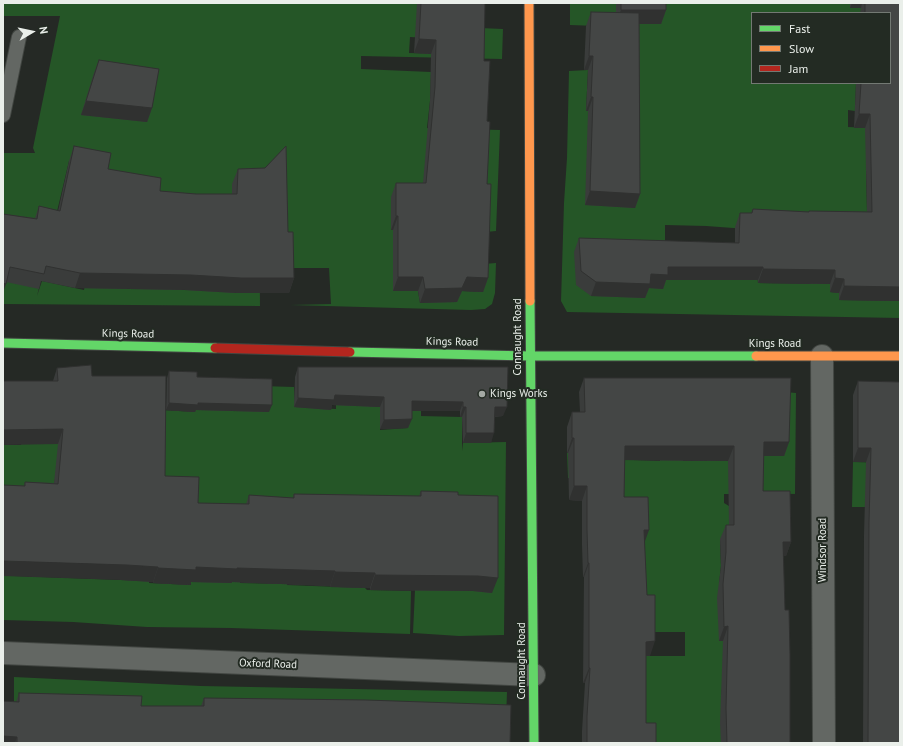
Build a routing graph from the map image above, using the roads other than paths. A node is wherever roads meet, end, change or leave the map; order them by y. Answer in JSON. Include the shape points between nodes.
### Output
{"nodes":[{"id":1,"x":528,"y":3,"type":"edge"},
{"id":2,"x":19,"y":37,"type":"dead end"},
{"id":3,"x":3,"y":116,"type":"edge"},
{"id":4,"x":3,"y":343,"type":"edge"},
{"id":5,"x":530,"y":356,"type":"junction"},
{"id":6,"x":822,"y":356,"type":"junction"},
{"id":7,"x":900,"y":356,"type":"edge"},
{"id":8,"x":3,"y":653,"type":"edge"},
{"id":9,"x":534,"y":675,"type":"junction"},
{"id":10,"x":534,"y":743,"type":"edge"},
{"id":11,"x":824,"y":743,"type":"edge"}],
"edges":[{"from":1,"to":5,"type":"street","name":"Connaught Road"},
{"from":2,"to":3,"type":"lane"},
{"from":4,"to":5,"type":"street","name":"Kings Road"},
{"from":5,"to":6,"type":"street","name":"Kings Road"},
{"from":5,"to":9,"type":"street","name":"Connaught Road"},
{"from":6,"to":7,"type":"street","name":"Kings Road"},
{"from":6,"to":11,"type":"street","name":"Windsor Road"},
{"from":8,"to":9,"type":"street","name":"Oxford Road"},
{"from":9,"to":10,"type":"street","name":"Connaught Road"}]}
